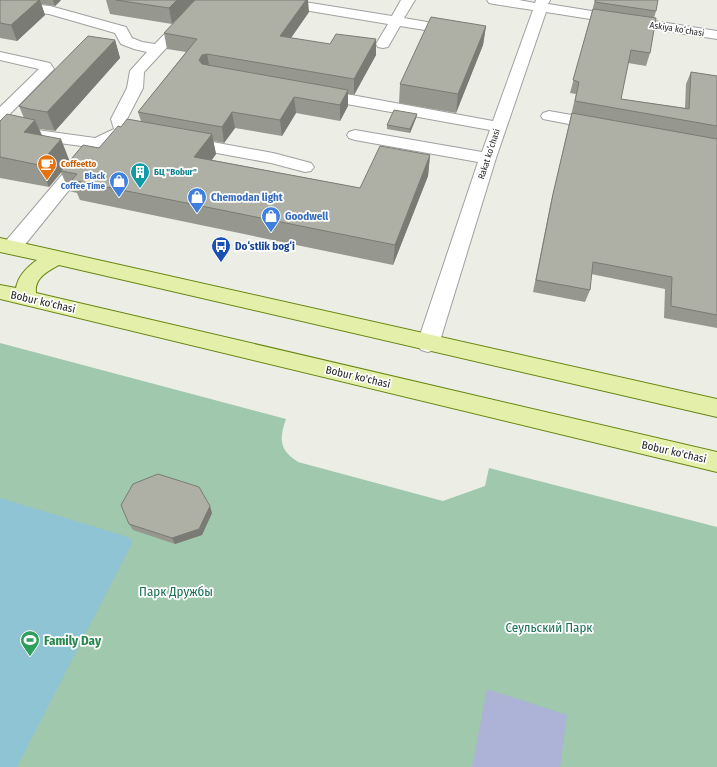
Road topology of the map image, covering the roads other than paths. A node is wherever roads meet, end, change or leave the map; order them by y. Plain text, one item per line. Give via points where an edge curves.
1 (204, 0) edge
2 (268, 0) edge
3 (408, 0) edge
4 (494, 0) edge
5 (541, 4) edge
6 (0, 5) edge
7 (396, 22) junction
8 (456, 31) edge
9 (717, 35) edge
10 (383, 44) dead end
11 (158, 48) junction
12 (0, 56) edge
13 (303, 91) edge
14 (549, 116) dead end
15 (0, 122) edge
16 (498, 127) junction
17 (618, 128) edge
18 (123, 130) junction
19 (355, 135) dead end
20 (152, 136) edge
21 (173, 140) edge
22 (97, 143) junction
23 (488, 158) junction
24 (305, 168) dead end
25 (6, 246) edge
26 (58, 258) junction
27 (0, 292) edge
28 (28, 299) junction
29 (428, 344) junction
30 (717, 408) edge
31 (717, 462) edge

1 - 11 street
2 - 7 street
3 - 7 street
4 - 5 street, Askiya koʻchasi
5 - 9 street, Askiya koʻchasi
5 - 16 street, Rakat koʻchasi
6 - 11 street via 50,10 121,30 126,41 139,46
7 - 8 street
7 - 10 street
11 - 18 street via 137,71 135,88 119,120
12 - 15 street via 45,66 47,69
13 - 16 street
14 - 17 street
15 - 22 street via 36,135
16 - 23 street, Rakat koʻchasi
18 - 20 street
18 - 22 street
19 - 23 street
21 - 24 street via 273,158
22 - 25 street
23 - 29 street, Rakat koʻchasi
25 - 26 main road
26 - 28 main road via 43,265 31,276 25,287
26 - 29 main road
27 - 28 main road, Bobur ko'chasi
28 - 31 main road, Bobur ko'chasi
29 - 30 main road

